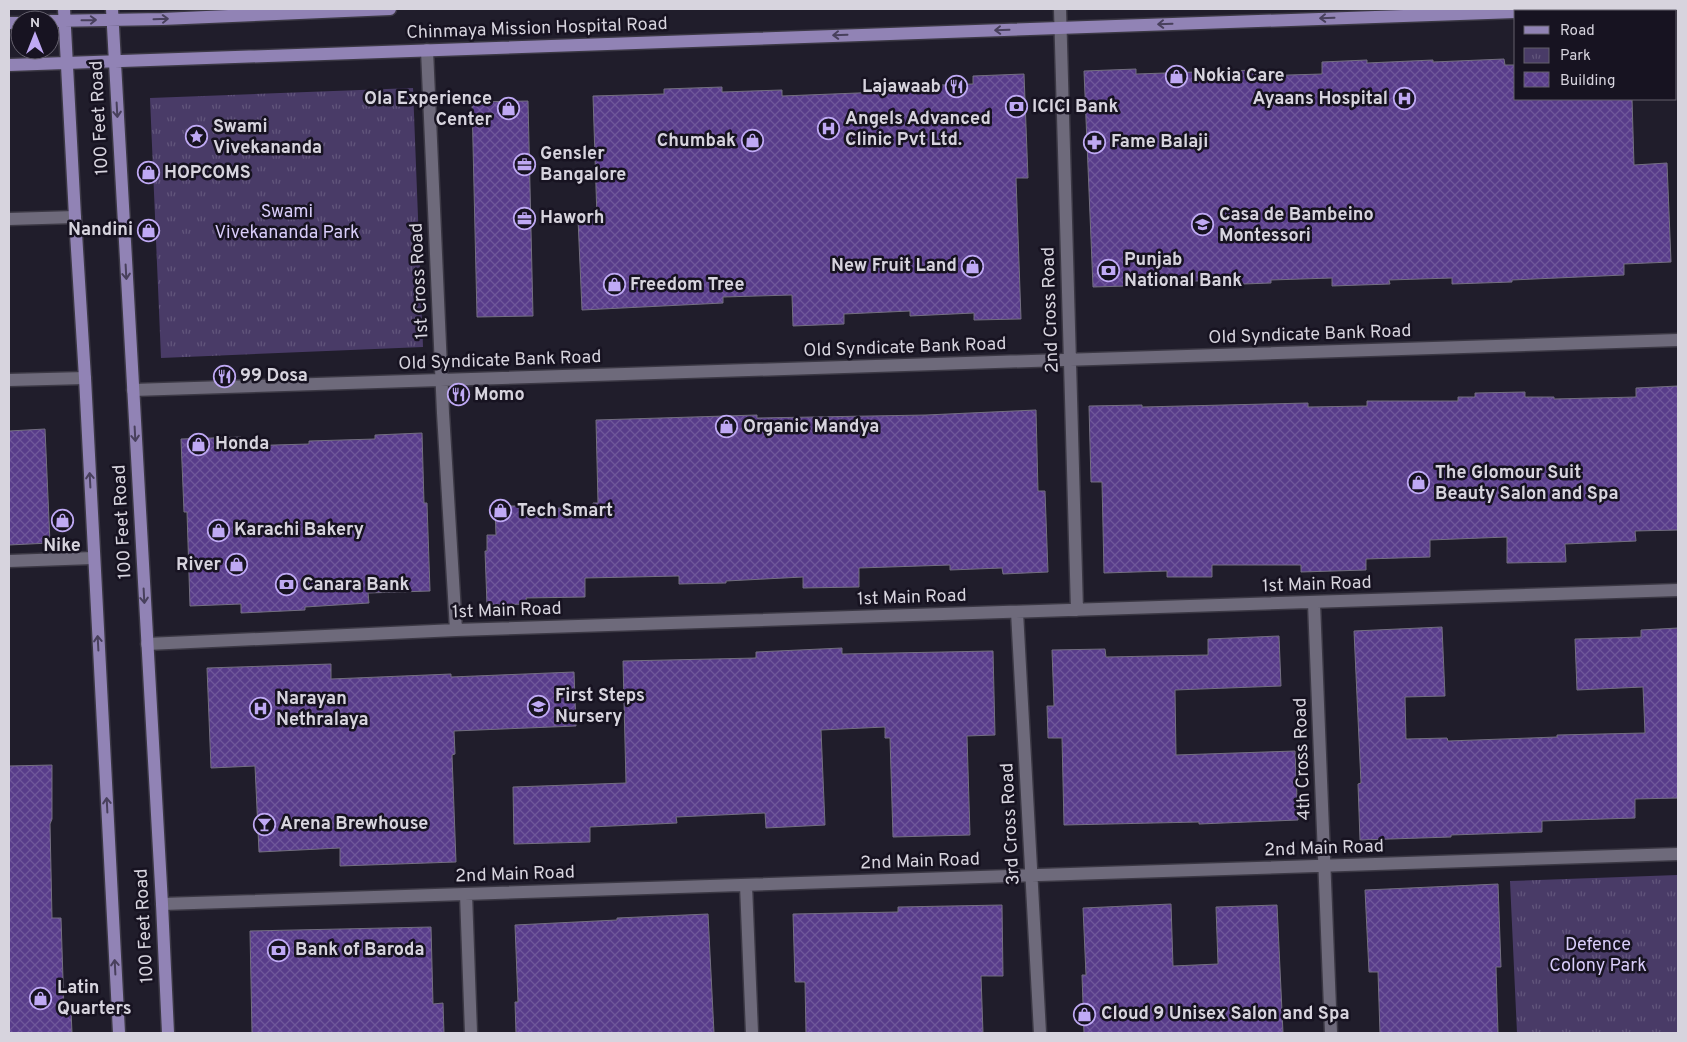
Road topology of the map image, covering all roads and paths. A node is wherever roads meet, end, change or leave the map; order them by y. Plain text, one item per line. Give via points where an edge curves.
1 (390, 9) edge
2 (1060, 9) edge
3 (1596, 9) edge
4 (1560, 10) edge
5 (1514, 12) edge
6 (113, 14) edge
7 (64, 15) edge
8 (1060, 28) junction
9 (427, 50) junction
10 (115, 61) junction
11 (66, 62) junction
12 (9, 65) edge
13 (75, 217) junction
14 (9, 219) edge
15 (1678, 340) edge
16 (1070, 360) junction
17 (85, 378) junction
18 (9, 380) edge
19 (442, 380) junction
20 (133, 390) junction
21 (93, 558) junction
22 (9, 561) edge
23 (1678, 590) edge
24 (1314, 602) junction
25 (1077, 610) junction
26 (1017, 612) junction
27 (456, 630) junction
28 (147, 644) junction
29 (1678, 854) edge
30 (1324, 866) junction
31 (1032, 876) junction
32 (746, 885) junction
33 (466, 894) junction
34 (162, 904) junction
35 (119, 1033) edge
36 (168, 1033) edge
37 (471, 1033) edge
38 (752, 1033) edge
39 (1040, 1033) edge
40 (1331, 1033) edge

6 -> 1 main road, Chinmaya Mission Hospital Road
2 - 8 street, 2nd Cross Road
3 - 4 main road
5 -> 8 main road, Chinmaya Mission Hospital Road
7 -> 6 main road, Chinmaya Mission Hospital Road
6 - 10 main road, 100 Feet Road
7 - 11 main road, 100 Feet Road
8 -> 9 main road, Chinmaya Mission Hospital Road
8 - 16 street, 2nd Cross Road
9 - 10 main road, Chinmaya Mission Hospital Road
9 - 19 street, 1st Cross Road
10 - 11 main road, Chinmaya Mission Hospital Road
10 -> 20 main road, 100 Feet Road
11 - 12 main road, Chinmaya Mission Hospital Road
11 - 13 main road, 100 Feet Road
13 - 14 street
13 - 17 main road, 100 Feet Road
15 - 16 street, Old Syndicate Bank Road
16 - 19 street, Old Syndicate Bank Road
16 - 25 street, 2nd Cross Road
17 - 18 street
21 -> 17 main road, 100 Feet Road
19 - 20 street, Old Syndicate Bank Road
19 - 27 street, 1st Cross Road
20 -> 28 main road, 100 Feet Road
21 - 22 street
35 -> 21 main road, 100 Feet Road
23 - 24 street, 1st Main Road
24 - 25 street, 1st Main Road
24 - 30 street, 4th Cross Road
25 - 26 street, 1st Main Road
26 - 27 street, 1st Main Road
26 - 31 street, 3rd Cross Road
27 - 28 street, 1st Main Road
28 - 34 main road, 100 Feet Road
29 - 30 street, 2nd Main Road
30 - 31 street, 2nd Main Road
30 - 40 street, 4th Cross Road
31 - 32 street, 2nd Main Road
31 - 39 street, 3rd Cross Road
32 - 33 street, 2nd Main Road
32 - 38 street
33 - 34 street, 2nd Main Road
33 - 37 street
34 - 36 main road, 100 Feet Road

